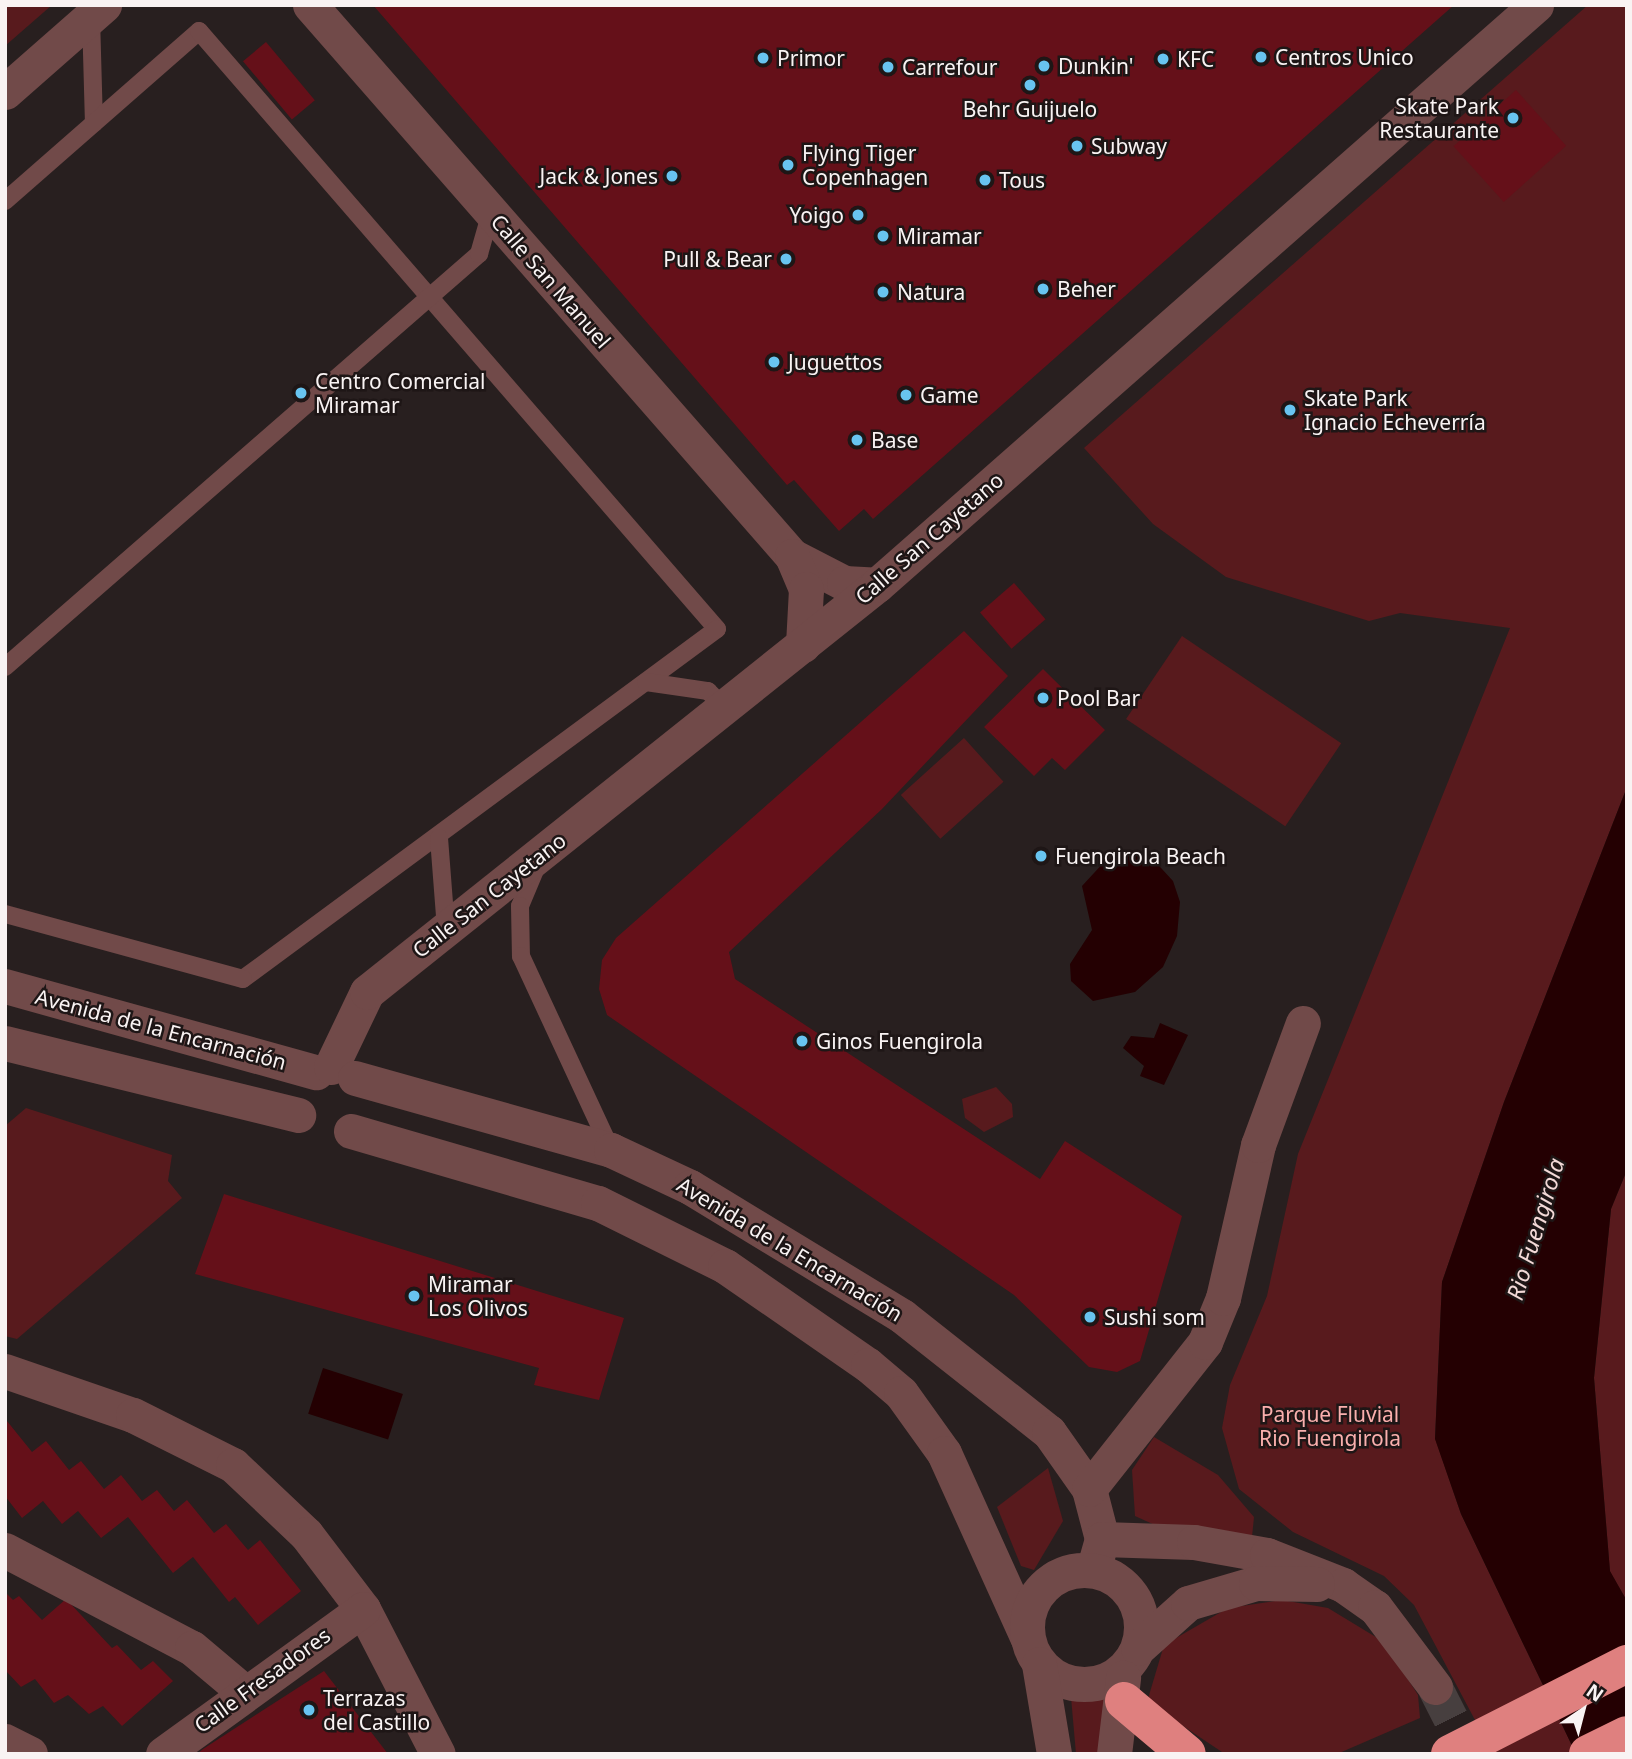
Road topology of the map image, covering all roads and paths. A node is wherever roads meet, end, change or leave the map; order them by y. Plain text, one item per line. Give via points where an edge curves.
1 (310, 5) edge
2 (1536, 5) edge
3 (98, 11) edge
4 (5, 92) edge
5 (94, 123) junction
6 (5, 201) edge
7 (491, 212) junction
8 (429, 301) junction
9 (792, 556) junction
10 (877, 585) junction
11 (803, 645) junction
12 (5, 667) edge
13 (646, 682) junction
14 (726, 709) junction
15 (439, 838) junction
16 (542, 855) junction
17 (5, 914) edge
18 (446, 928) junction
19 (5, 986) edge
20 (1303, 1023) dead end
21 (5, 1043) edge
22 (334, 1072) junction
23 (298, 1115) junction
24 (351, 1131) junction
25 (611, 1150) junction
26 (5, 1371) edge
27 (1089, 1489) junction
28 (5, 1550) edge
29 (1097, 1554) junction
30 (1343, 1585) junction
31 (363, 1609) junction
32 (1033, 1651) junction
33 (1627, 1664) edge
34 (1128, 1673) junction
35 (1435, 1686) tunnel mouth
36 (243, 1691) junction
37 (1627, 1735) edge
38 (5, 1741) edge
39 (30, 1754) edge
40 (163, 1754) edge
41 (438, 1754) edge
42 (1054, 1754) edge
43 (1114, 1754) edge
44 (1187, 1754) edge
45 (1450, 1754) edge
46 (1588, 1754) edge

1 - 7 street, Calle San Manuel
2 - 10 street, Calle San Cayetano
3 - 4 street
3 - 5 lane
5 - 6 lane
5 - 8 lane via 199,31
7 - 8 lane via 479,254
7 - 9 street, Calle San Manuel
8 - 12 lane
8 - 13 lane via 717,629
9 - 10 street, Calle San Manuel via 844,583
9 - 11 street, Calle San Manuel via 806,589
10 - 11 street, Calle San Cayetano
11 - 14 street, Calle San Cayetano
13 - 14 lane via 708,691
13 - 15 lane
14 - 16 street, Calle San Cayetano
15 - 17 lane via 243,979
15 - 18 lane
16 - 18 street, Calle San Cayetano
16 - 25 lane via 520,906 521,956
18 - 22 street, Calle San Cayetano via 367,992
19 - 22 street, Avenida de la Encarnación
20 - 27 street via 1258,1145 1223,1298 1205,1342
21 - 23 street
22 - 23 street, Avenida de la Encarnación via 297,1095
22 - 24 street via 364,1104
22 - 25 street, Avenida de la Encarnación
23 - 24 street via 321,1136
24 - 32 street via 598,1203 725,1266 868,1365 901,1393 944,1453
25 - 27 street, Avenida de la Encarnación via 701,1193 902,1316 1049,1432
26 - 31 street via 133,1415 233,1465 306,1534
27 - 29 street, Avenida de la Encarnación
28 - 36 street via 124,1608 192,1648
29 - 30 street via 1194,1542 1267,1555
29 - 32 street via 1042,1587 1031,1602
29 - 34 street via 1134,1600
30 - 34 street via 1256,1583 1188,1603
30 - 35 street via 1375,1607
31 - 36 street, Calle Fresadores
31 - 41 street
32 - 34 street via 1071,1683 1089,1684
32 - 42 street
33 - 45 highway, bridge
34 - 43 street
34 - 44 highway
36 - 40 street, Calle Fresadores
37 - 46 highway
38 - 39 street

